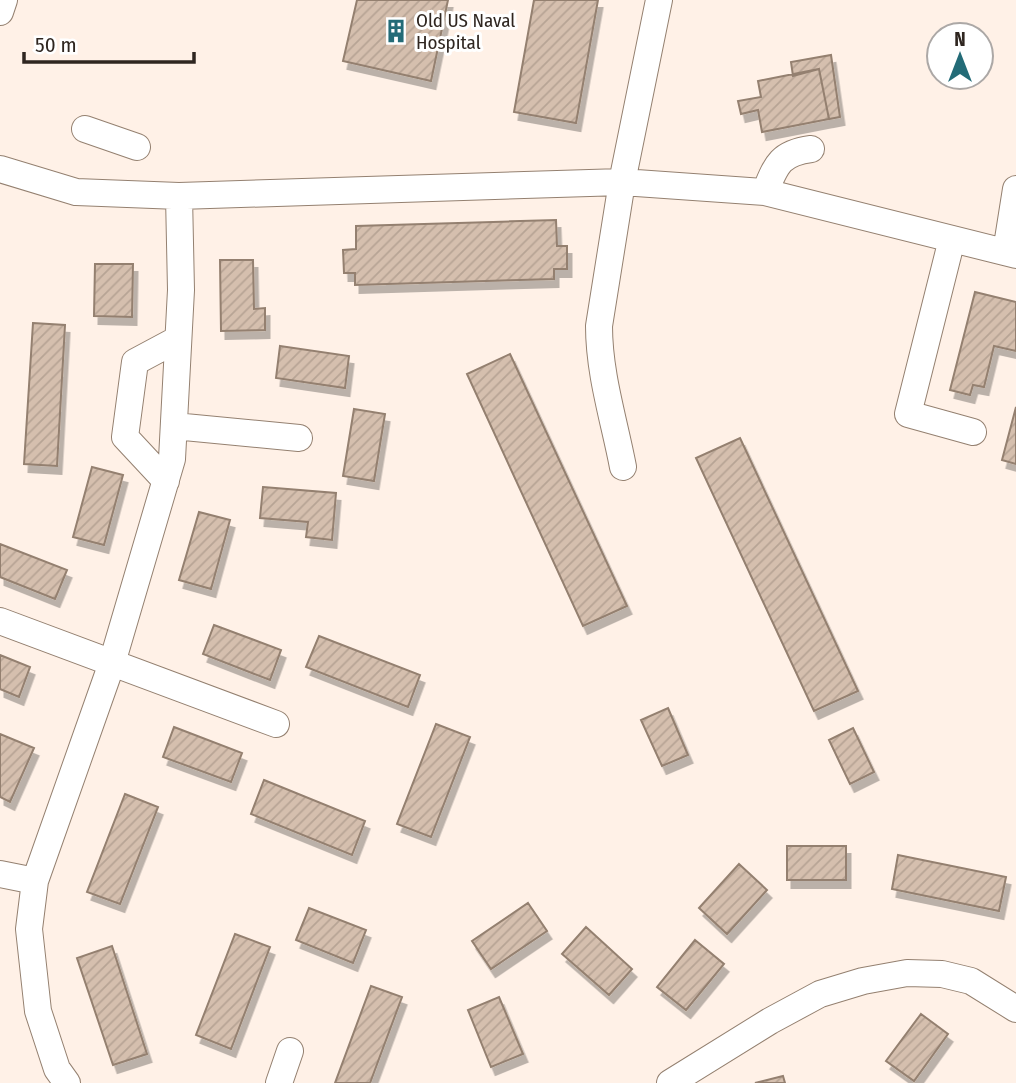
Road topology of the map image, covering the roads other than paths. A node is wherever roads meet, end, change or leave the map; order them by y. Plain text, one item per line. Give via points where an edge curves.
1 (4, 0) edge
2 (660, 0) edge
3 (0, 12) edge
4 (85, 129) dead end
5 (136, 147) dead end
6 (811, 149) dead end
7 (0, 169) edge
8 (622, 182) junction
9 (1016, 189) edge
10 (765, 192) junction
11 (179, 197) junction
12 (952, 239) junction
13 (1011, 254) edge
14 (178, 340) junction
15 (174, 426) junction
16 (973, 432) dead end
17 (299, 438) dead end
18 (623, 467) dead end
19 (166, 481) junction
20 (0, 621) edge
21 (112, 663) junction
22 (276, 724) dead end
23 (0, 874) edge
24 (35, 881) junction
25 (1016, 1009) edge
26 (290, 1051) dead end
27 (67, 1083) edge
28 (278, 1083) edge
29 (670, 1083) edge

1 - 3 lane
2 - 8 lane
4 - 5 lane
6 - 10 lane via 784,158
7 - 11 lane via 76,192
8 - 10 lane
8 - 11 lane
8 - 18 lane via 600,348
9 - 13 lane
10 - 12 lane
11 - 14 lane
12 - 13 lane
12 - 16 lane via 908,414
14 - 15 lane
14 - 19 lane via 135,362 125,437
15 - 17 lane
15 - 19 lane
19 - 21 lane
20 - 21 lane
21 - 22 lane
21 - 24 lane
23 - 24 lane
24 - 27 lane via 29,929 38,1011 57,1069
25 - 29 lane via 971,981 942,974 907,973 863,981 820,993
26 - 28 lane

